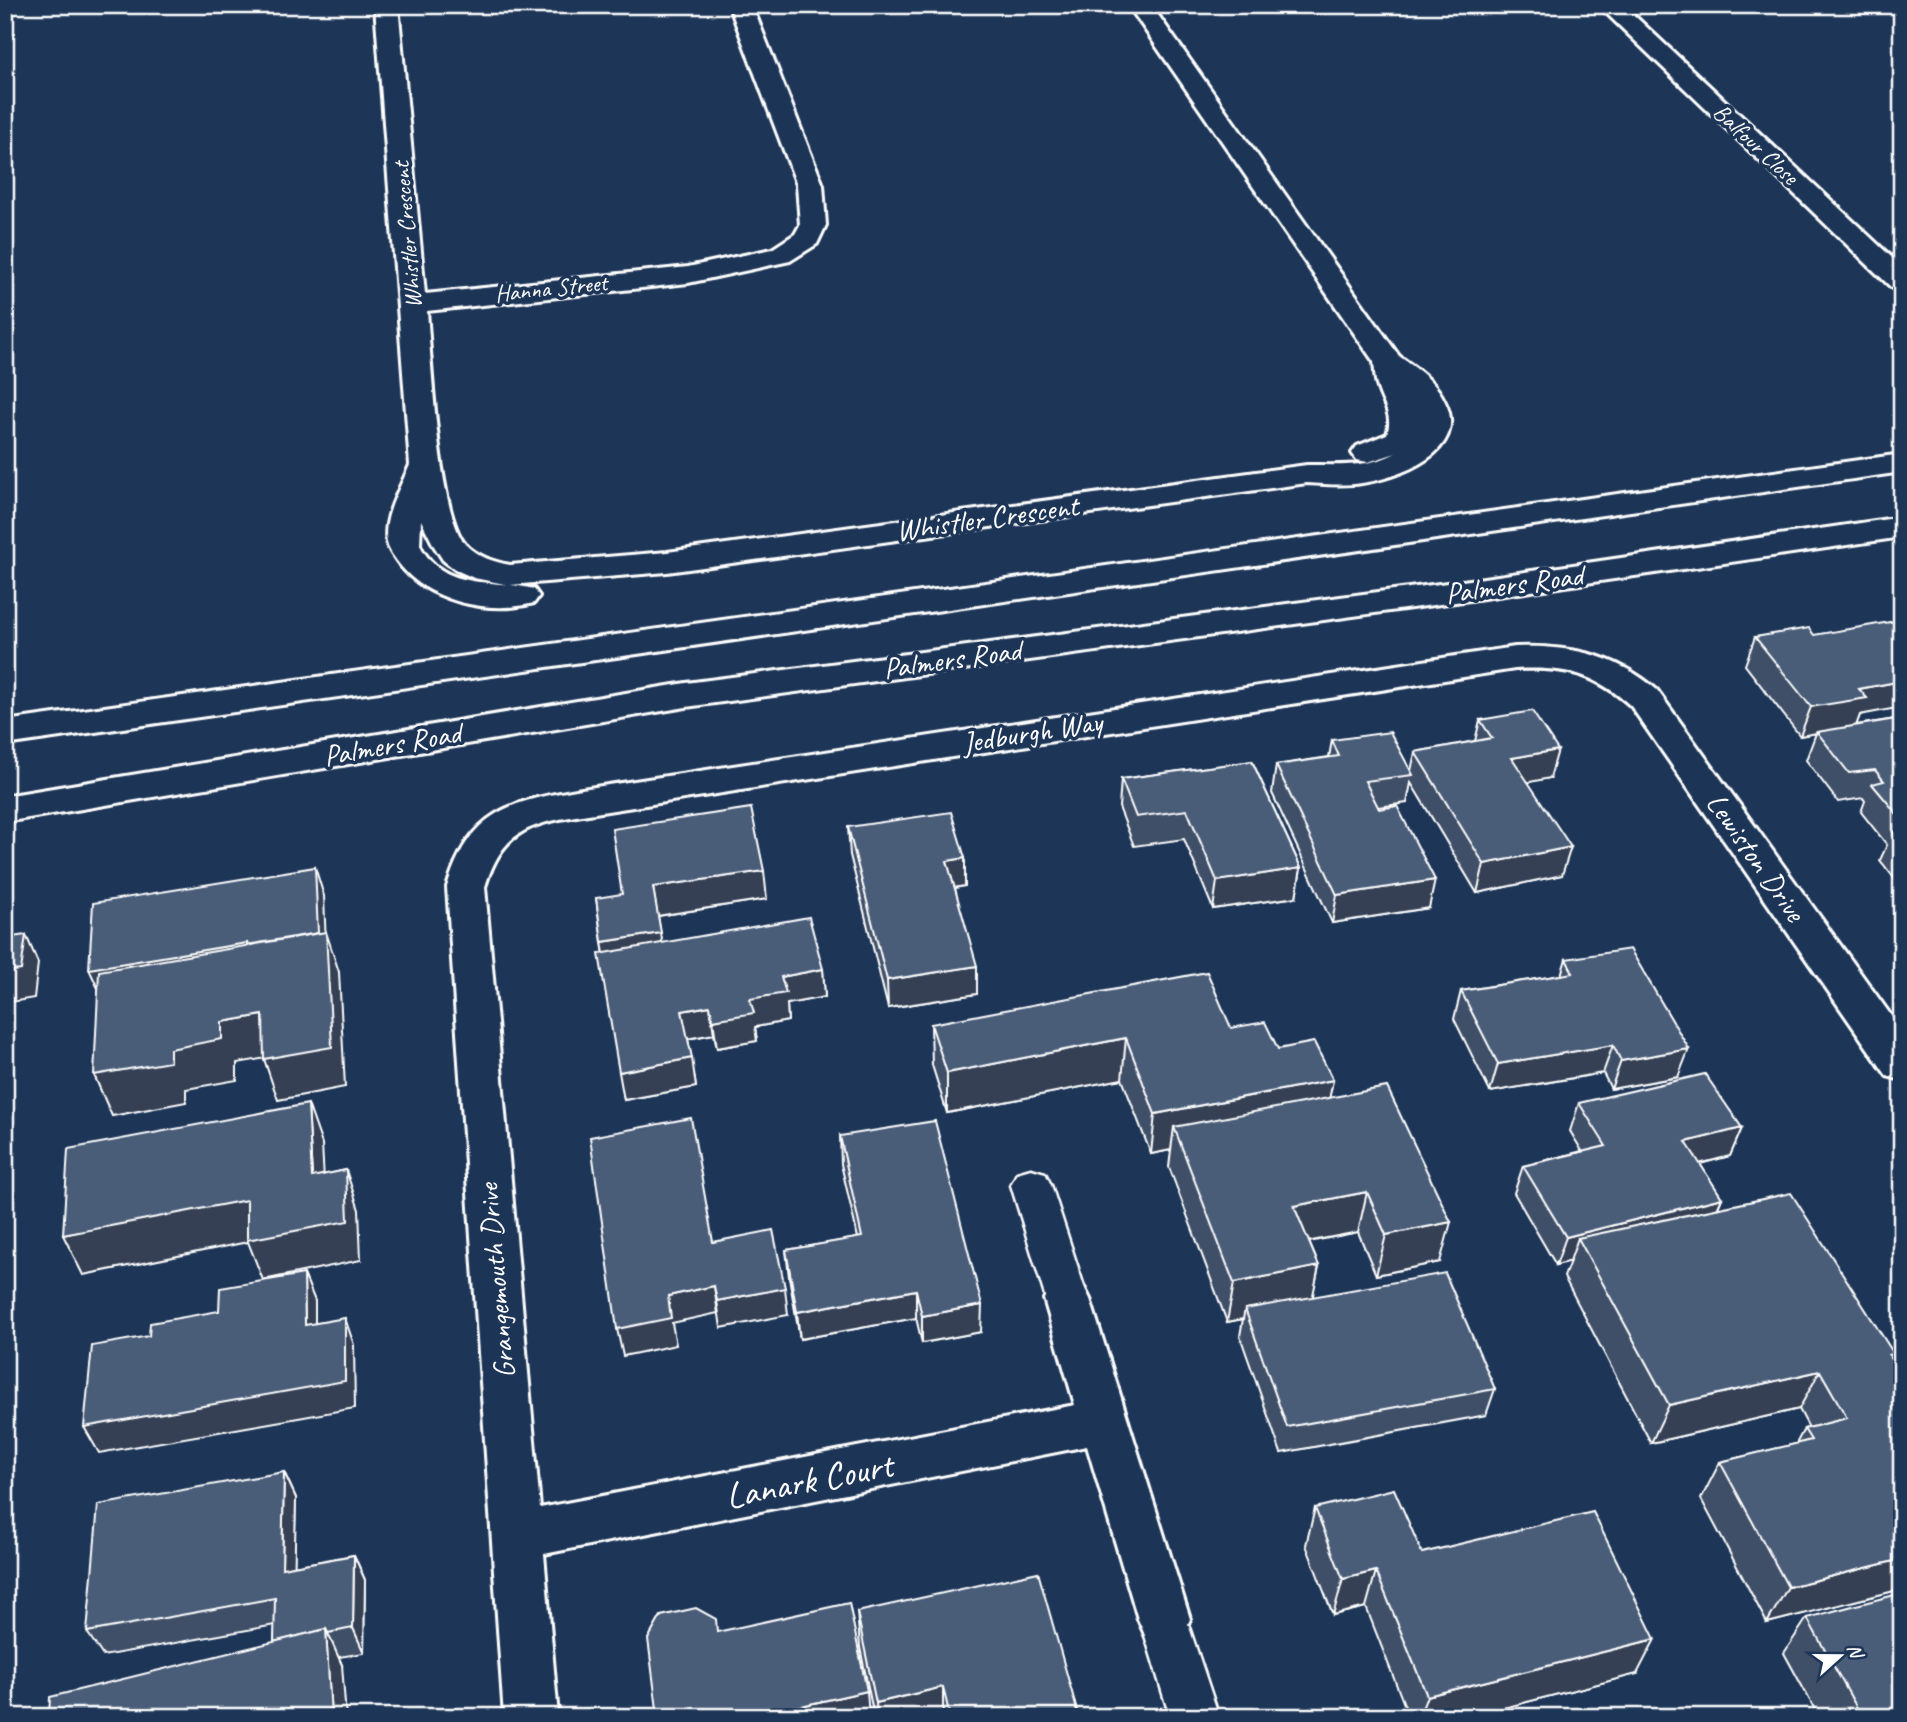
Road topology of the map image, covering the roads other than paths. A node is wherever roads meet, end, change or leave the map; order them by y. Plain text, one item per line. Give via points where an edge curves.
1 (386, 5) edge
2 (740, 5) edge
3 (1139, 5) edge
4 (1609, 5) edge
5 (1902, 282) edge
6 (414, 304) junction
7 (1902, 463) edge
8 (1902, 527) edge
9 (1595, 666) joint
10 (5, 733) edge
11 (5, 809) edge
12 (479, 847) joint
13 (1902, 1064) edge
14 (1031, 1185) dead end
15 (1067, 1300) joint
16 (1102, 1421) junction
17 (516, 1535) junction
18 (1164, 1619) joint
19 (531, 1717) edge
20 (1195, 1717) edge

1 - 6 street, Whistler Crescent
2 - 6 street, Hanna Street via 810,184 838,219 830,246 814,259 762,275 688,275
3 - 6 street, Whistler Crescent via 1389,362 1415,382 1434,409 1432,432 1408,460 1361,474 1307,474 667,562 532,596 465,593 442,586 425,573 403,542 405,523 426,465
4 - 5 street, Balfour Close
7 - 10 street, Palmers Road
8 - 11 street, Palmers Road via 687,695
9 - 12 street, Jedburgh Way via 1558,656 1515,658 582,802 525,814 500,827
9 - 13 street, Lewiston Drive via 1644,698
12 - 17 street, Grangemouth Drive via 466,887 467,917
14 - 15 lane
15 - 16 street
16 - 17 street, Lanark Court
16 - 18 street
17 - 19 street, Grangemouth Drive
18 - 20 lane

